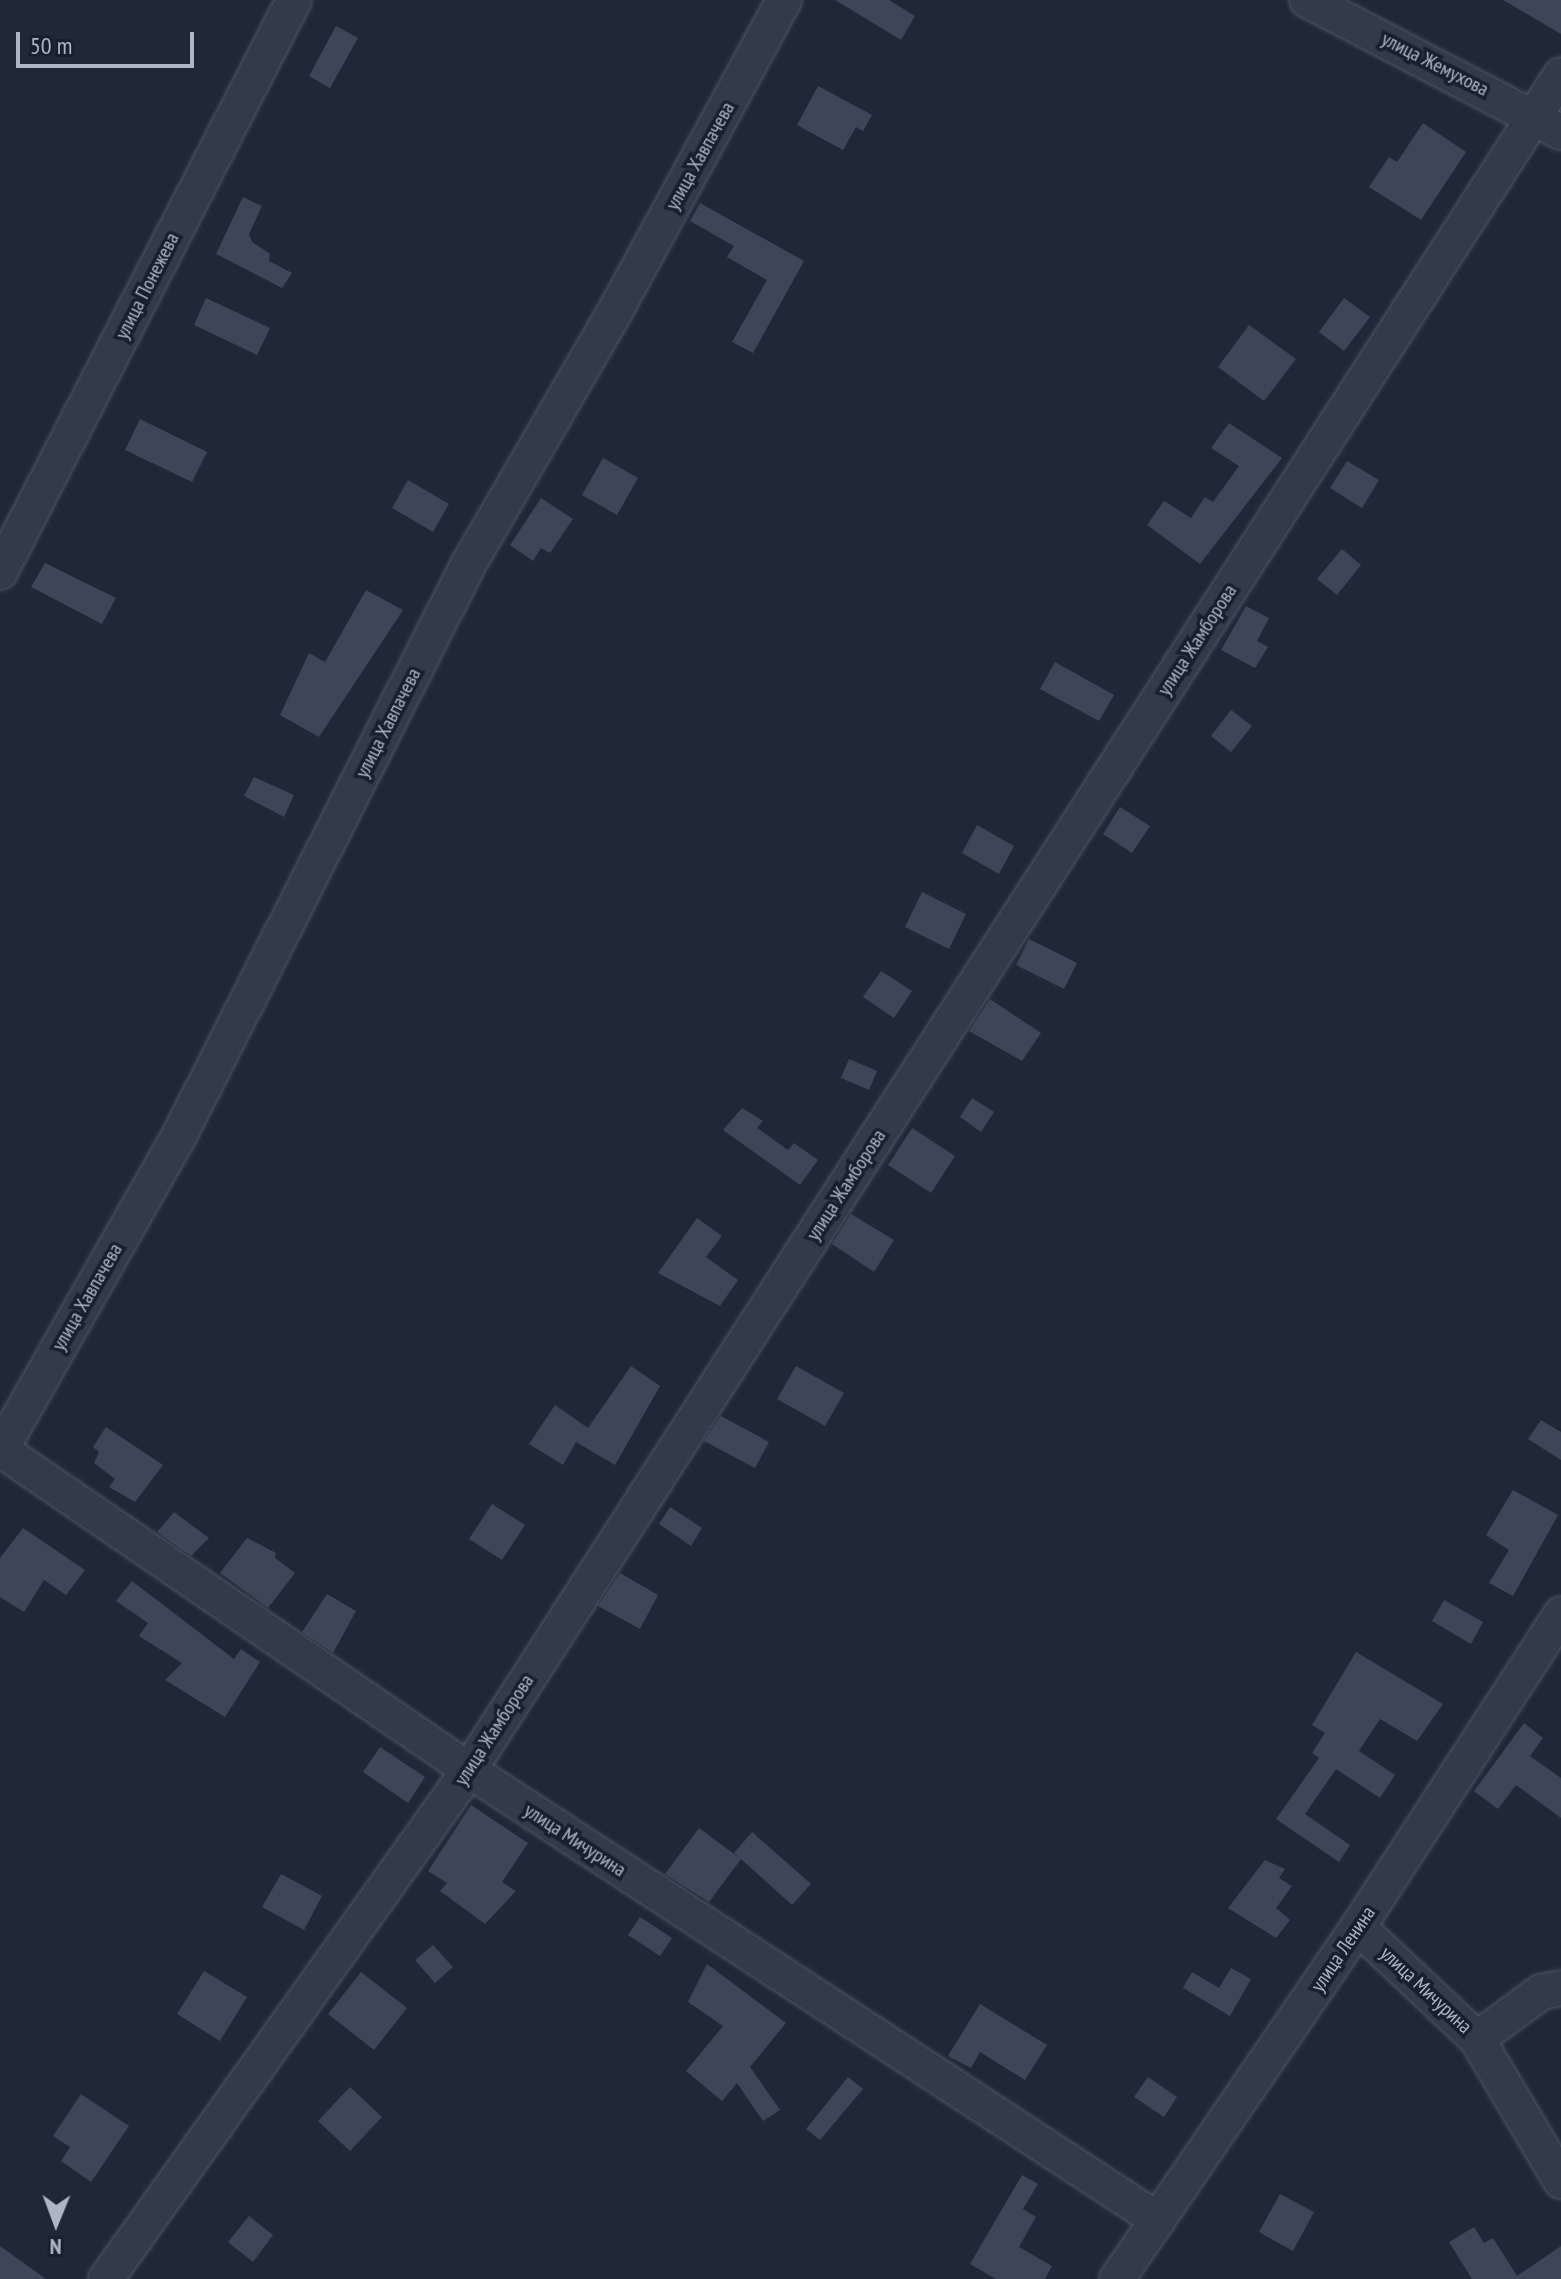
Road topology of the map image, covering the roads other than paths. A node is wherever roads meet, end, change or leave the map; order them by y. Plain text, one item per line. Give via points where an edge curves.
1 (294, 0) edge
2 (784, 0) edge
3 (1307, 0) edge
4 (1561, 75) edge
5 (1548, 123) edge
6 (0, 572) edge
7 (0, 1450) edge
8 (1561, 1614) edge
9 (469, 1770) junction
10 (1358, 1927) junction
11 (1561, 1988) edge
12 (1477, 2039) junction
13 (1561, 2181) edge
14 (1158, 2220) junction
15 (106, 2279) edge
16 (1117, 2279) edge

1 - 6 street, улица Понежева
2 - 7 street, улица Хавпачева via 618,306 468,565 181,1132
3 - 5 street, улица Жемухова
4 - 5 street, улица Жамборова
5 - 9 street, улица Жамборова
7 - 9 street, улица Мичурина
8 - 10 street, улица Ленина
9 - 14 street, улица Мичурина
9 - 15 street, улица Жамборова
10 - 12 street, улица Мичурина
10 - 14 street, улица Ленина
11 - 12 street via 1541,1992
12 - 13 street, улица Мичурина
14 - 16 street, улица Ленина

